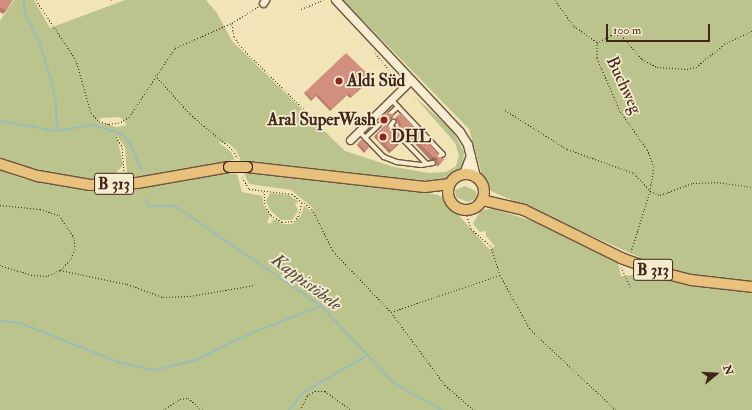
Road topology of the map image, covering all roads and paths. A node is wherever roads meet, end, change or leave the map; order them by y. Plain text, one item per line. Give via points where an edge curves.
1 (36, 0) edge
2 (111, 0) edge
3 (323, 0) edge
4 (336, 0) edge
5 (555, 0) edge
6 (112, 2) dead end
7 (264, 2) edge
8 (301, 9) dead end
9 (232, 23) junction
10 (752, 31) edge
11 (597, 43) junction
12 (372, 50) dead end
13 (155, 75) junction
14 (411, 80) junction
15 (397, 86) dead end
16 (391, 99) junction
17 (398, 107) junction
18 (505, 110) dead end
19 (404, 113) junction
20 (389, 115) edge
21 (400, 117) edge
22 (410, 119) junction
23 (394, 122) dead end
24 (405, 123) edge
25 (379, 125) dead end
26 (321, 126) dead end
27 (417, 126) junction
28 (395, 130) edge
29 (359, 131) junction
30 (413, 131) edge
31 (424, 134) junction
32 (407, 136) dead end
33 (116, 137) dead end
34 (365, 138) junction
35 (420, 138) edge
36 (350, 140) dead end
37 (431, 141) junction
38 (414, 143) edge
39 (427, 146) edge
40 (411, 147) junction
41 (437, 148) junction
42 (422, 151) edge
43 (432, 152) edge
44 (418, 154) junction
45 (471, 156) junction
46 (427, 157) dead end
47 (438, 158) edge
48 (423, 160) junction
49 (433, 163) dead end
50 (0, 164) edge
51 (427, 164) junction
52 (239, 168) junction
53 (464, 174) junction
54 (476, 177) junction
55 (123, 184) junction
56 (450, 184) junction
57 (425, 187) junction
58 (752, 188) edge
59 (264, 190) junction
60 (650, 191) junction
61 (483, 196) junction
62 (449, 198) junction
63 (302, 201) junction
64 (0, 206) edge
65 (465, 210) junction
66 (625, 259) junction
67 (0, 265) edge
68 (60, 270) junction
69 (500, 276) junction
70 (255, 285) dead end
71 (752, 287) edge
72 (631, 288) dead end
73 (391, 312) junction
74 (163, 410) edge
75 (203, 410) edge
76 (300, 410) edge
77 (351, 410) edge
78 (474, 410) edge
79 (616, 410) edge

1 - 13 path via 76,60 91,113 99,121 109,124 121,122 129,117
2 - 6 path
3 - 8 path
4 - 14 street
5 - 11 path via 574,26
7 - 9 path
9 - 13 path via 175,48
9 - 26 path via 234,37 243,49
10 - 11 path, Buchweg via 724,44 696,67 687,70 657,67 642,59 621,35 611,35
11 - 60 path, Buchweg via 598,58 620,111 651,157 654,175
12 - 15 path via 394,76
13 - 52 path via 190,114 233,150
14 - 16 street
14 - 45 street via 460,132
16 - 17 lane
16 - 29 street
17 - 19 lane
17 - 20 lane
18 - 60 path via 567,148 634,173
19 - 21 lane
19 - 22 lane
22 - 24 lane
22 - 27 lane
23 - 28 lane via 391,126
25 - 34 lane
27 - 30 lane
27 - 31 lane
29 - 34 lane
29 - 36 street
31 - 35 lane
31 - 37 lane
32 - 40 lane via 402,138
33 - 55 path via 122,146 125,164
34 - 51 lane via 384,157 397,162
37 - 39 lane
37 - 41 lane
38 - 40 lane
40 - 44 lane
41 - 43 lane
41 - 47 lane via 443,154
42 - 44 lane
44 - 48 lane
45 - 53 street
45 - 54 street
46 - 48 lane
48 - 51 lane
49 - 51 lane
50 - 55 main road, B 313 via 64,182
52 - 55 main road, B 313
52 - 57 main road, B 313
52 - 59 path via 249,189
53 - 54 main road
53 - 56 main road
54 - 61 main road
56 - 57 main road, B 313
56 - 62 main road
57 - 62 main road, B 313
58 - 60 path via 711,182 693,183 660,195
59 - 63 path via 292,194
59 - 63 path via 265,206 271,215 282,222 294,221 299,215
60 - 66 path, Buchweg
61 - 65 main road via 473,209
61 - 66 main road, B 313 via 563,227
62 - 65 main road via 456,208
63 - 73 path via 318,218 333,251
64 - 68 path via 50,211 66,223 74,237 75,249 70,260
65 - 69 path via 471,229 491,246
66 - 71 main road, B 313 via 692,280
66 - 72 path via 621,270
67 - 68 path via 32,275 47,276
68 - 70 path via 128,284 163,297 190,296
69 - 73 path
69 - 79 path via 530,329
73 - 78 path via 445,384
74 - 75 path via 180,399 188,398
76 - 77 path via 307,396 315,391 324,391

